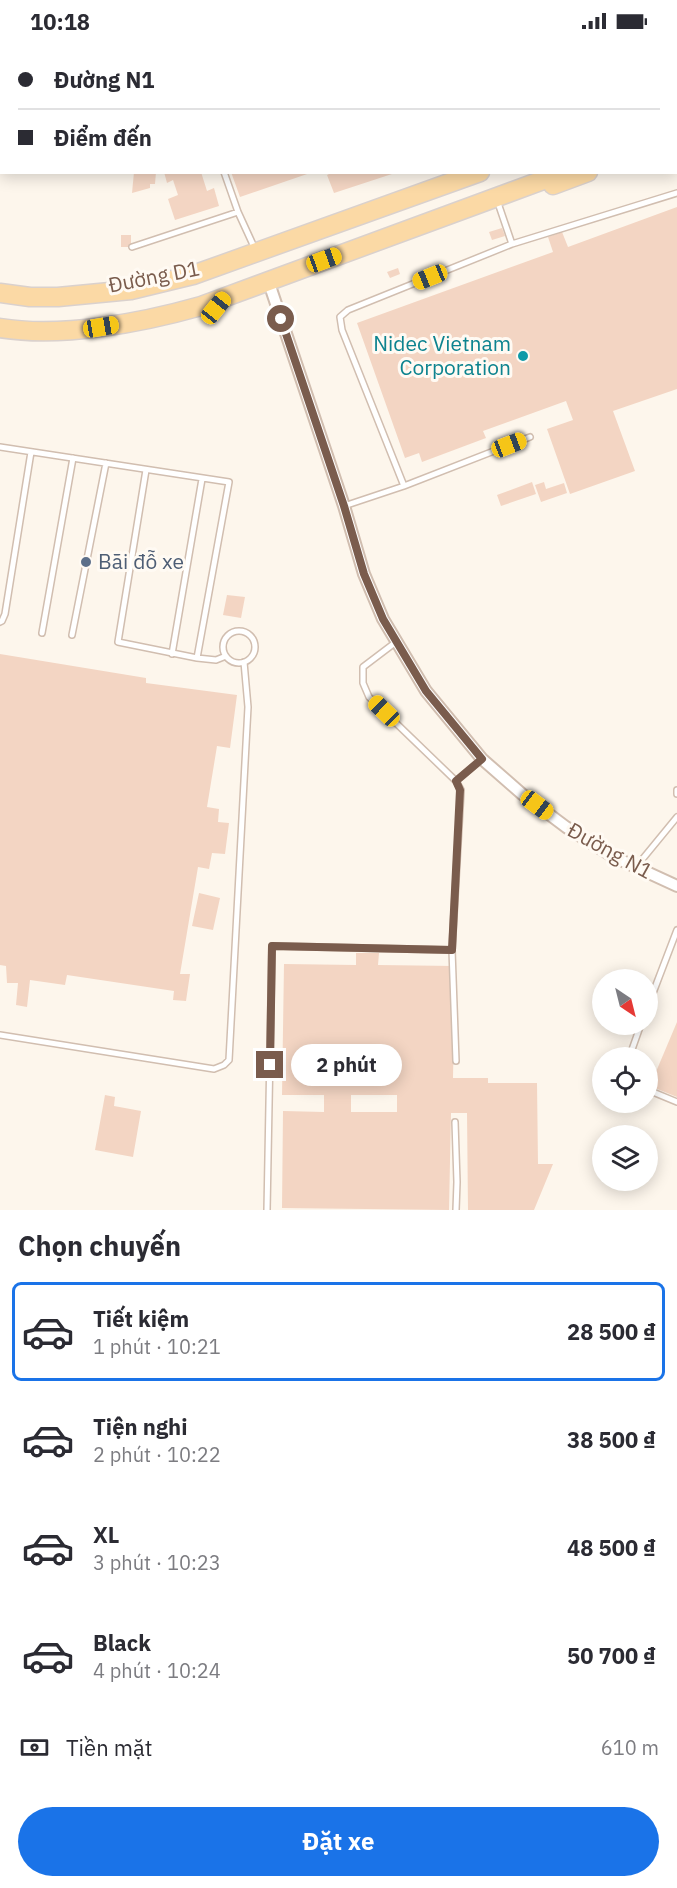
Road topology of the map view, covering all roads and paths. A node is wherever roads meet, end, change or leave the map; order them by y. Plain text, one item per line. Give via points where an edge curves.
1 (225, 174) edge
2 (474, 174) edge
3 (487, 174) edge
4 (560, 174) edge
5 (583, 174) edge
6 (531, 185) junction
7 (677, 193) edge
8 (496, 197) junction
9 (238, 212) junction
10 (512, 244) junction
11 (132, 247) dead end
12 (256, 253) junction
13 (268, 280) junction
14 (0, 286) edge
15 (0, 294) edge
16 (58, 297) junction
17 (7, 329) edge
18 (530, 436) dead end
19 (0, 447) edge
20 (31, 452) junction
21 (72, 458) junction
22 (106, 464) junction
23 (146, 470) junction
24 (202, 479) junction
25 (404, 486) junction
26 (344, 506) junction
27 (0, 622) edge
28 (42, 633) dead end
29 (72, 635) dead end
30 (396, 642) junction
31 (172, 654) junction
32 (226, 656) junction
33 (196, 658) junction
34 (243, 662) junction
35 (482, 759) junction
36 (456, 781) junction
37 (677, 818) edge
38 (636, 868) junction
39 (677, 886) edge
40 (677, 930) edge
41 (676, 937) edge
42 (452, 950) junction
43 (658, 981) edge
44 (0, 1035) edge
45 (456, 1061) dead end
46 (658, 1094) edge
47 (677, 1102) edge
48 (455, 1122) dead end
49 (267, 1210) edge
50 (456, 1210) edge

1 - 9 lane
2 - 12 main road, Đường D1
3 - 8 main road
4 - 6 main road, Đường D1
5 - 6 main road, Đường D1 via 549,187
6 - 8 main road, Đường D1
7 - 10 lane
8 - 10 lane
8 - 13 main road, Đường D1
9 - 11 lane
9 - 12 lane
10 - 25 lane via 348,310 340,317
12 - 13 main road
12 - 16 main road, Đường D1 via 193,275 131,290
13 - 17 main road, Đường D1 via 163,317 101,327
13 - 26 street, Đường N1
14 - 16 main road, Đường D1 via 47,289
15 - 16 main road, Đường D1
18 - 25 lane
19 - 20 lane
20 - 21 lane
20 - 27 lane via 5,614
21 - 22 lane
21 - 28 lane
22 - 23 lane
22 - 29 lane
23 - 24 lane
23 - 31 lane via 118,642
24 - 31 lane
24 - 33 lane via 229,482
25 - 26 lane
26 - 30 street, Đường N1 via 364,574
30 - 35 street, Đường N1 via 426,691
30 - 36 lane via 363,667 363,683 369,697
31 - 33 lane
32 - 33 lane via 216,660
32 - 34 lane
32 - 34 lane via 226,638 234,632 244,632 255,647
34 - 44 lane via 248,707 229,1060 214,1069
35 - 36 lane
35 - 38 street, Đường N1 via 566,827
36 - 42 lane via 460,790
37 - 38 lane
38 - 39 street, Đường N1
40 - 41 lane
41 - 43 lane
42 - 45 lane
42 - 49 lane via 272,946
46 - 47 lane
48 - 50 lane

